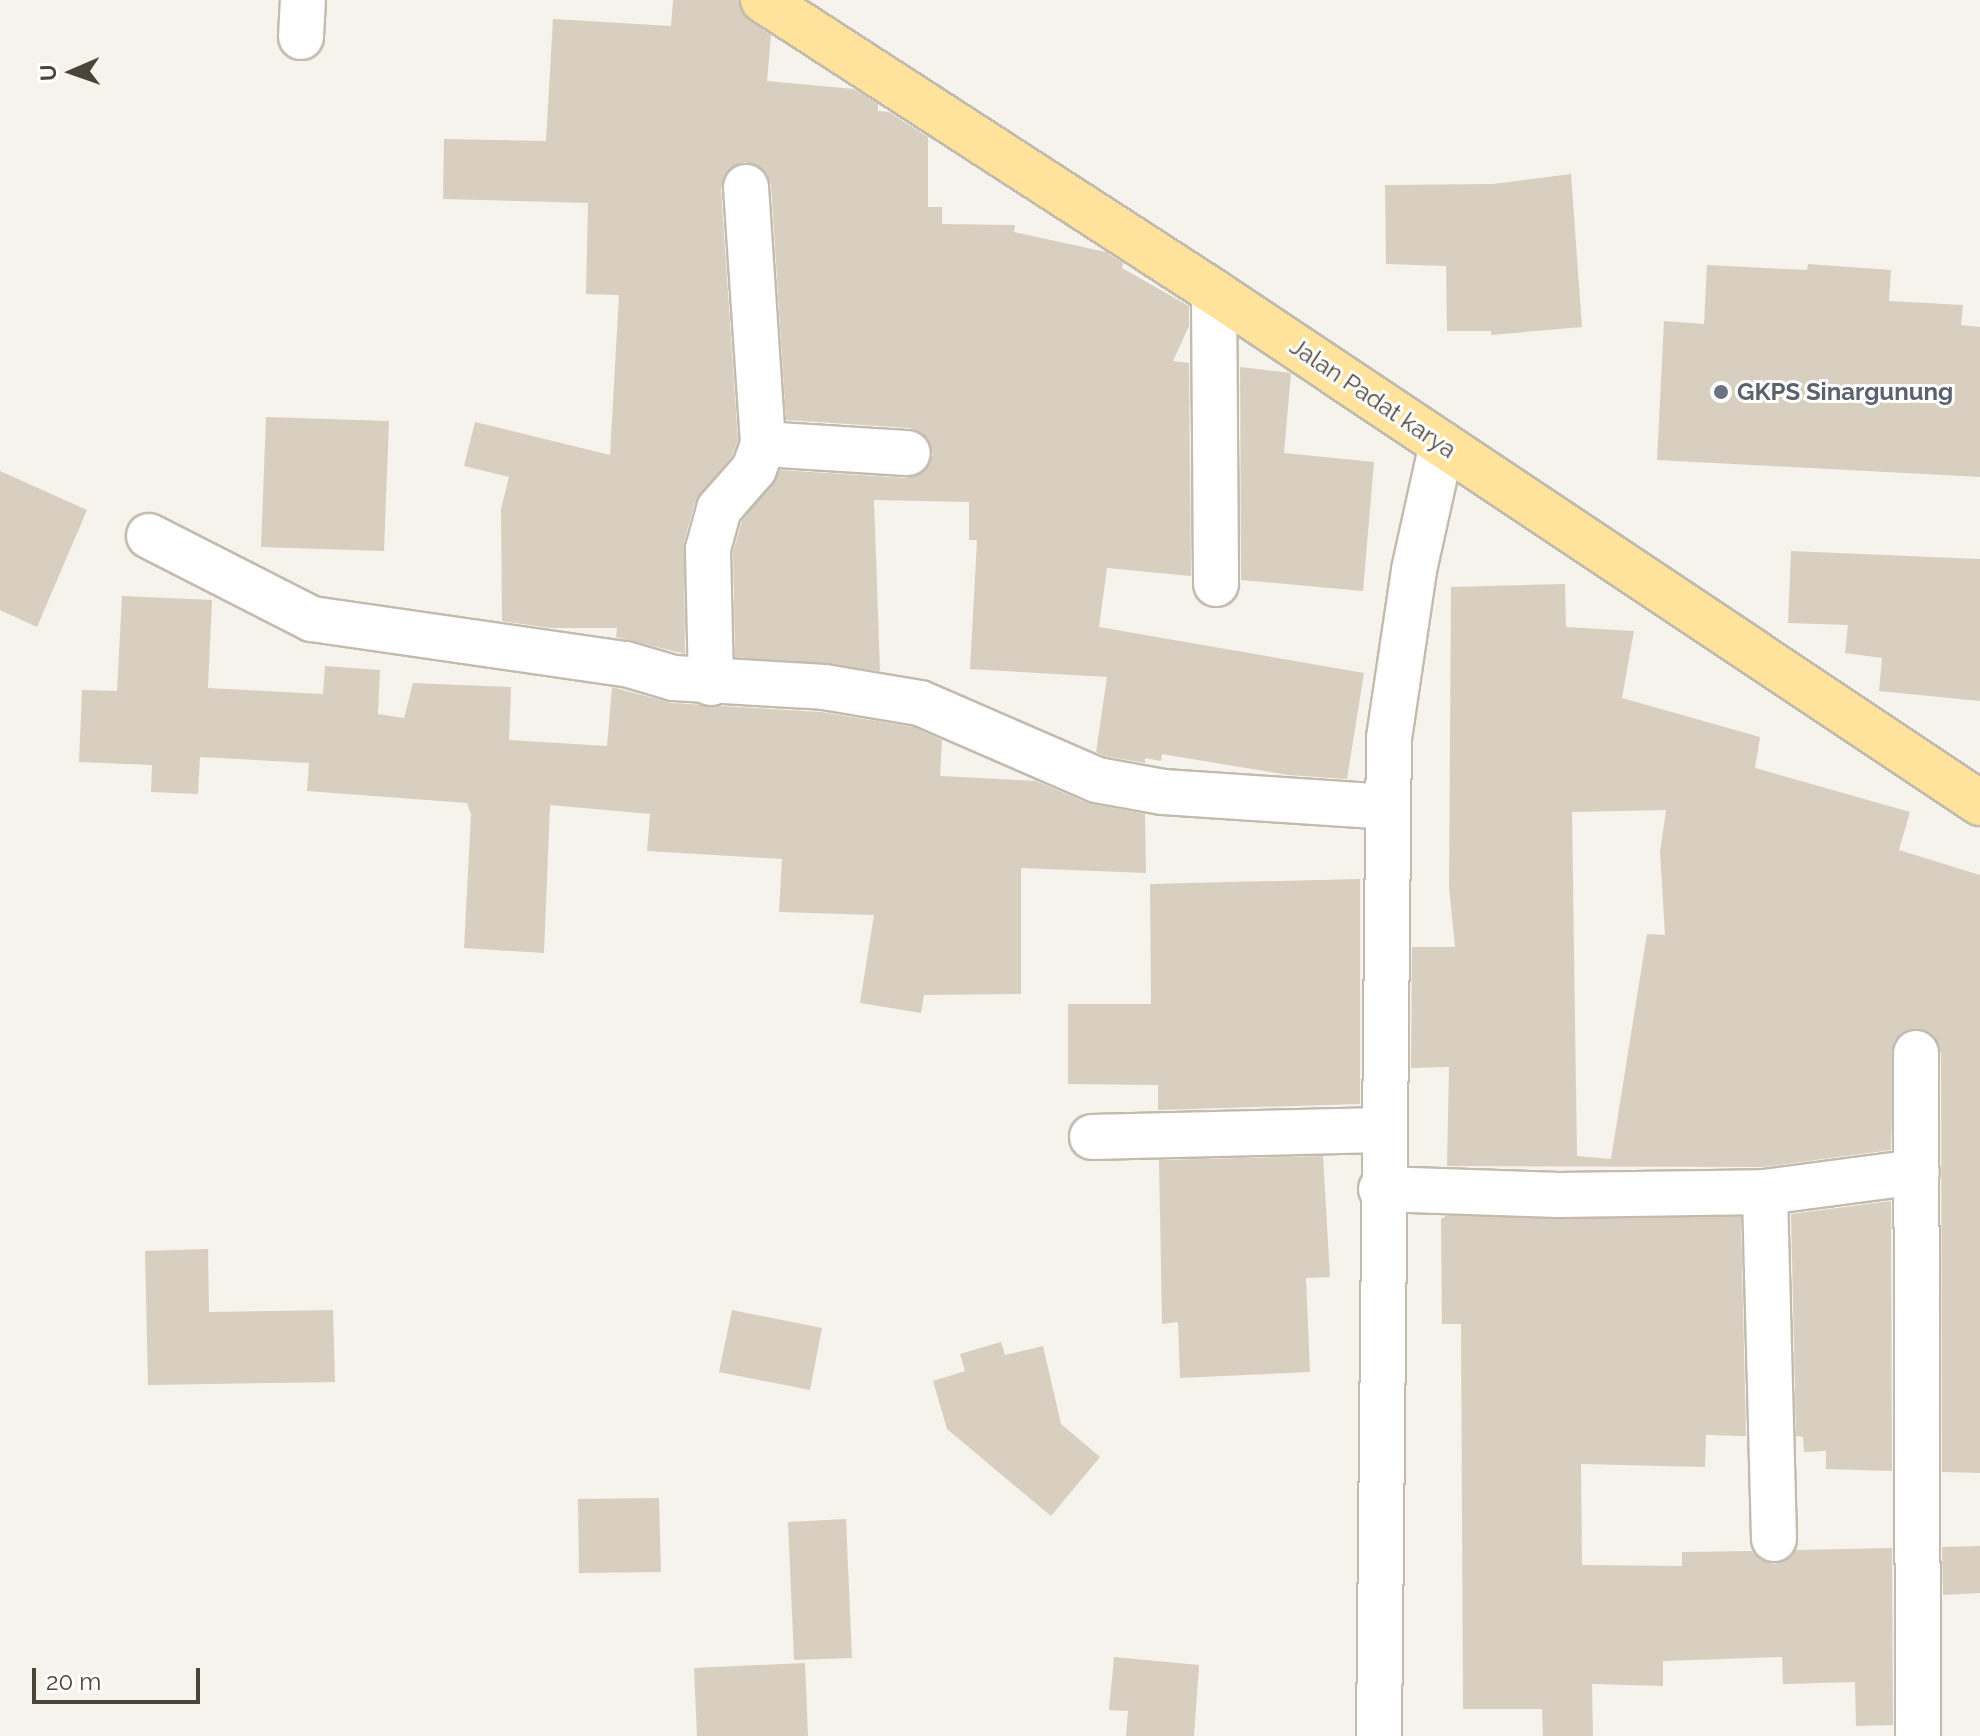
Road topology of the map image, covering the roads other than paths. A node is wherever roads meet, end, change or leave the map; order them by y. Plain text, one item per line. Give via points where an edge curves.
1 (763, 0) edge
2 (746, 187) dead end
3 (1214, 292) junction
4 (763, 444) junction
5 (1442, 444) junction
6 (908, 453) dead end
7 (149, 536) dead end
8 (1216, 584) dead end
9 (711, 683) junction
10 (1980, 803) edge
11 (1387, 807) junction
12 (1916, 1053) dead end
13 (1381, 1130) junction
14 (1092, 1137) dead end
15 (1917, 1172) junction
16 (1381, 1189) junction
17 (1765, 1192) junction
18 (1774, 1539) dead end
19 (1379, 1736) edge
20 (1918, 1736) edge

1 - 3 main road, Jalan Padat karya
2 - 4 street
3 - 5 main road, Jalan Padat karya
3 - 8 street
4 - 6 street
4 - 9 street via 754,469 719,509 708,549
5 - 10 main road, Jalan Padat karya
5 - 11 street via 1397,673
7 - 9 street via 312,619 626,664
9 - 11 street via 824,687 920,703 1097,780 1231,799
11 - 13 street
12 - 15 street
13 - 14 street
13 - 16 street
15 - 17 street
15 - 20 street
16 - 17 street via 1559,1195
16 - 19 street
17 - 18 street

